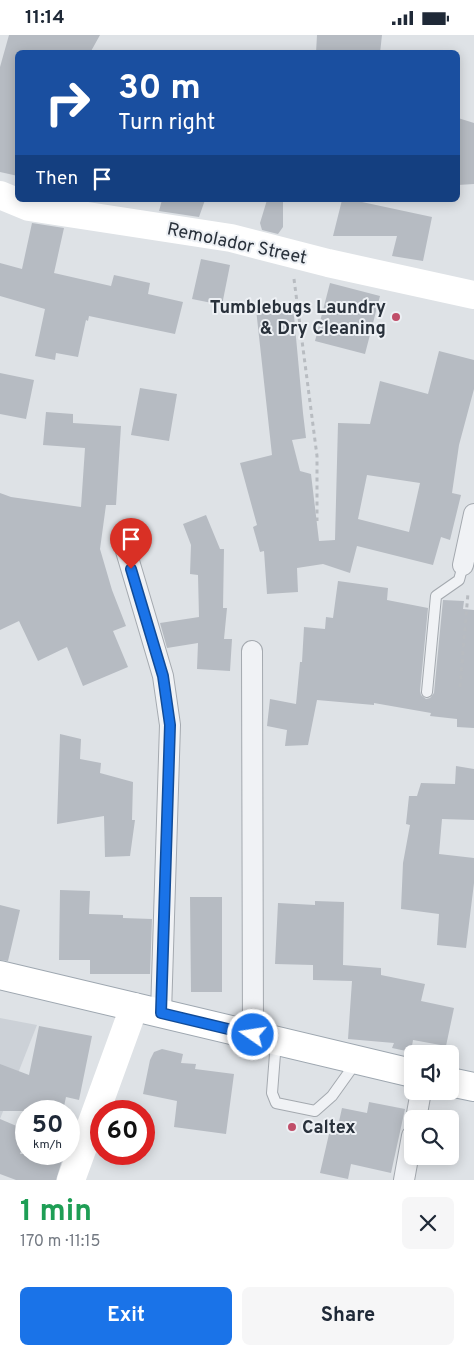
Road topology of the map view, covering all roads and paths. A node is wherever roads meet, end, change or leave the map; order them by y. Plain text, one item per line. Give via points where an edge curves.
1 (0, 195) edge
2 (15, 201) edge
3 (17, 202) edge
4 (291, 253) junction
5 (474, 295) edge
6 (474, 514) edge
7 (317, 521) dead end
8 (126, 551) dead end
9 (461, 572) junction
10 (252, 651) dead end
11 (460, 687) dead end
12 (427, 692) dead end
13 (0, 975) edge
14 (134, 1007) junction
15 (161, 1013) junction
16 (265, 1038) junction
17 (358, 1060) junction
18 (404, 1071) edge
19 (459, 1084) edge
20 (474, 1087) edge
21 (407, 1165) edge
22 (71, 1180) edge
23 (404, 1180) edge

1 - 2 main road, Remolador Street
3 - 4 main road, Remolador Street via 29,207 231,238
4 - 5 main road, Remolador Street
4 - 7 path via 317,456
6 - 9 street
8 - 15 street via 163,676 170,725
9 - 11 path via 468,593
9 - 12 lane via 436,596
10 - 16 street
13 - 14 main road
14 - 15 main road
14 - 22 main road
15 - 16 main road
16 - 17 main road
16 - 17 lane via 276,1103 315,1111 332,1096
17 - 18 main road
19 - 20 main road
21 - 23 street

